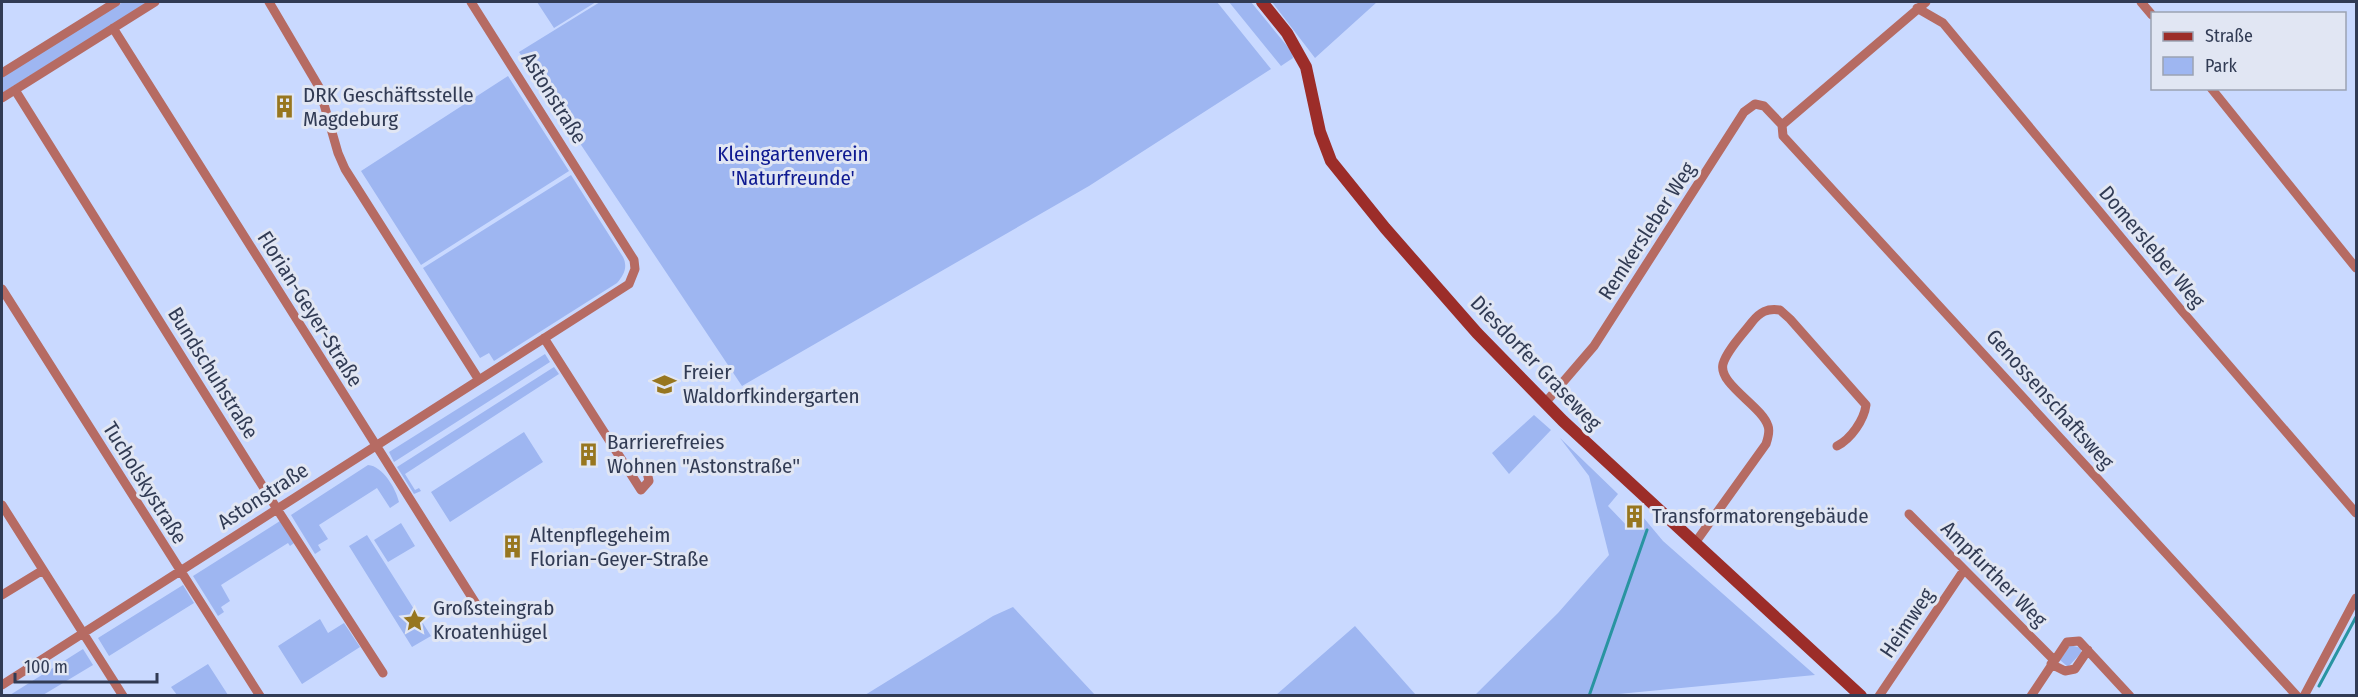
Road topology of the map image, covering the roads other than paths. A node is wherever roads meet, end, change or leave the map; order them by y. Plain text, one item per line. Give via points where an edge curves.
1 (96, 2) edge
2 (116, 2) edge
3 (155, 2) edge
4 (269, 2) edge
5 (471, 2) edge
6 (1262, 2) edge
7 (1926, 2) edge
8 (2141, 2) edge
9 (1917, 8) junction
10 (102, 10) junction
11 (2151, 14) edge
12 (113, 28) junction
13 (2, 71) edge
14 (15, 90) junction
15 (2213, 90) edge
16 (2, 98) edge
17 (1782, 125) junction
18 (2356, 268) edge
19 (2, 289) edge
20 (544, 338) junction
21 (479, 380) junction
22 (1545, 403) junction
23 (375, 446) junction
24 (1837, 446) dead end
25 (628, 468) dead end
26 (2, 505) edge
27 (277, 509) junction
28 (2356, 513) edge
29 (1909, 514) dead end
30 (1695, 543) junction
31 (43, 570) junction
32 (1964, 570) junction
33 (179, 572) junction
34 (2, 595) edge
35 (2356, 598) edge
36 (478, 607) dead end
37 (84, 633) junction
38 (2088, 650) junction
39 (2052, 662) junction
40 (384, 673) dead end
41 (2, 685) edge
42 (120, 694) edge
43 (260, 696) edge
44 (1861, 696) edge
45 (1880, 696) edge
46 (2031, 696) edge
47 (2130, 696) edge
48 (2297, 696) edge
49 (2304, 696) edge

1 - 10 street
2 - 10 street
3 - 12 street
4 - 21 street via 320,87 345,169
5 - 20 street, Astonstraße via 634,260 629,284
6 - 22 main road, Diesdorfer Graseweg via 1303,59 1323,142 1337,170 1477,333
7 - 9 street
8 - 11 street
9 - 17 street
9 - 28 street, Domersleber Weg via 1943,23
10 - 13 street
12 - 14 street
12 - 23 street, Florian-Geyer-Straße
14 - 16 street
14 - 27 street, Bundschuhstraße
15 - 18 street
17 - 22 street, Remkersleber Weg via 1764,106 1755,104 1744,112 1594,346
17 - 48 street, Genossenschaftsweg via 1783,136
19 - 33 street, Tucholskystraße
20 - 21 street, Astonstraße
20 - 25 street
21 - 23 street, Astonstraße
22 - 30 main road, Diesdorfer Graseweg
23 - 27 street, Astonstraße
23 - 36 street, Florian-Geyer-Straße
24 - 30 street via 1844,443 1864,416 1866,405 1790,319 1780,310 1764,310 1724,361 1722,371 1763,416 1770,428 1766,444
26 - 31 street
27 - 33 street, Astonstraße
27 - 40 street, Bundschuhstraße
29 - 32 street, Ampfurther Weg
30 - 44 main road, Diesdorfer Graseweg
31 - 34 street
31 - 37 street
32 - 39 street, Ampfurther Weg
32 - 45 street, Heimweg
33 - 37 street, Astonstraße
33 - 43 street, Tucholskystraße
35 - 49 street
37 - 41 street, Astonstraße
37 - 42 street
38 - 39 street via 2075,669 2065,670
38 - 39 street via 2079,641 2067,642
38 - 47 street
39 - 46 street

